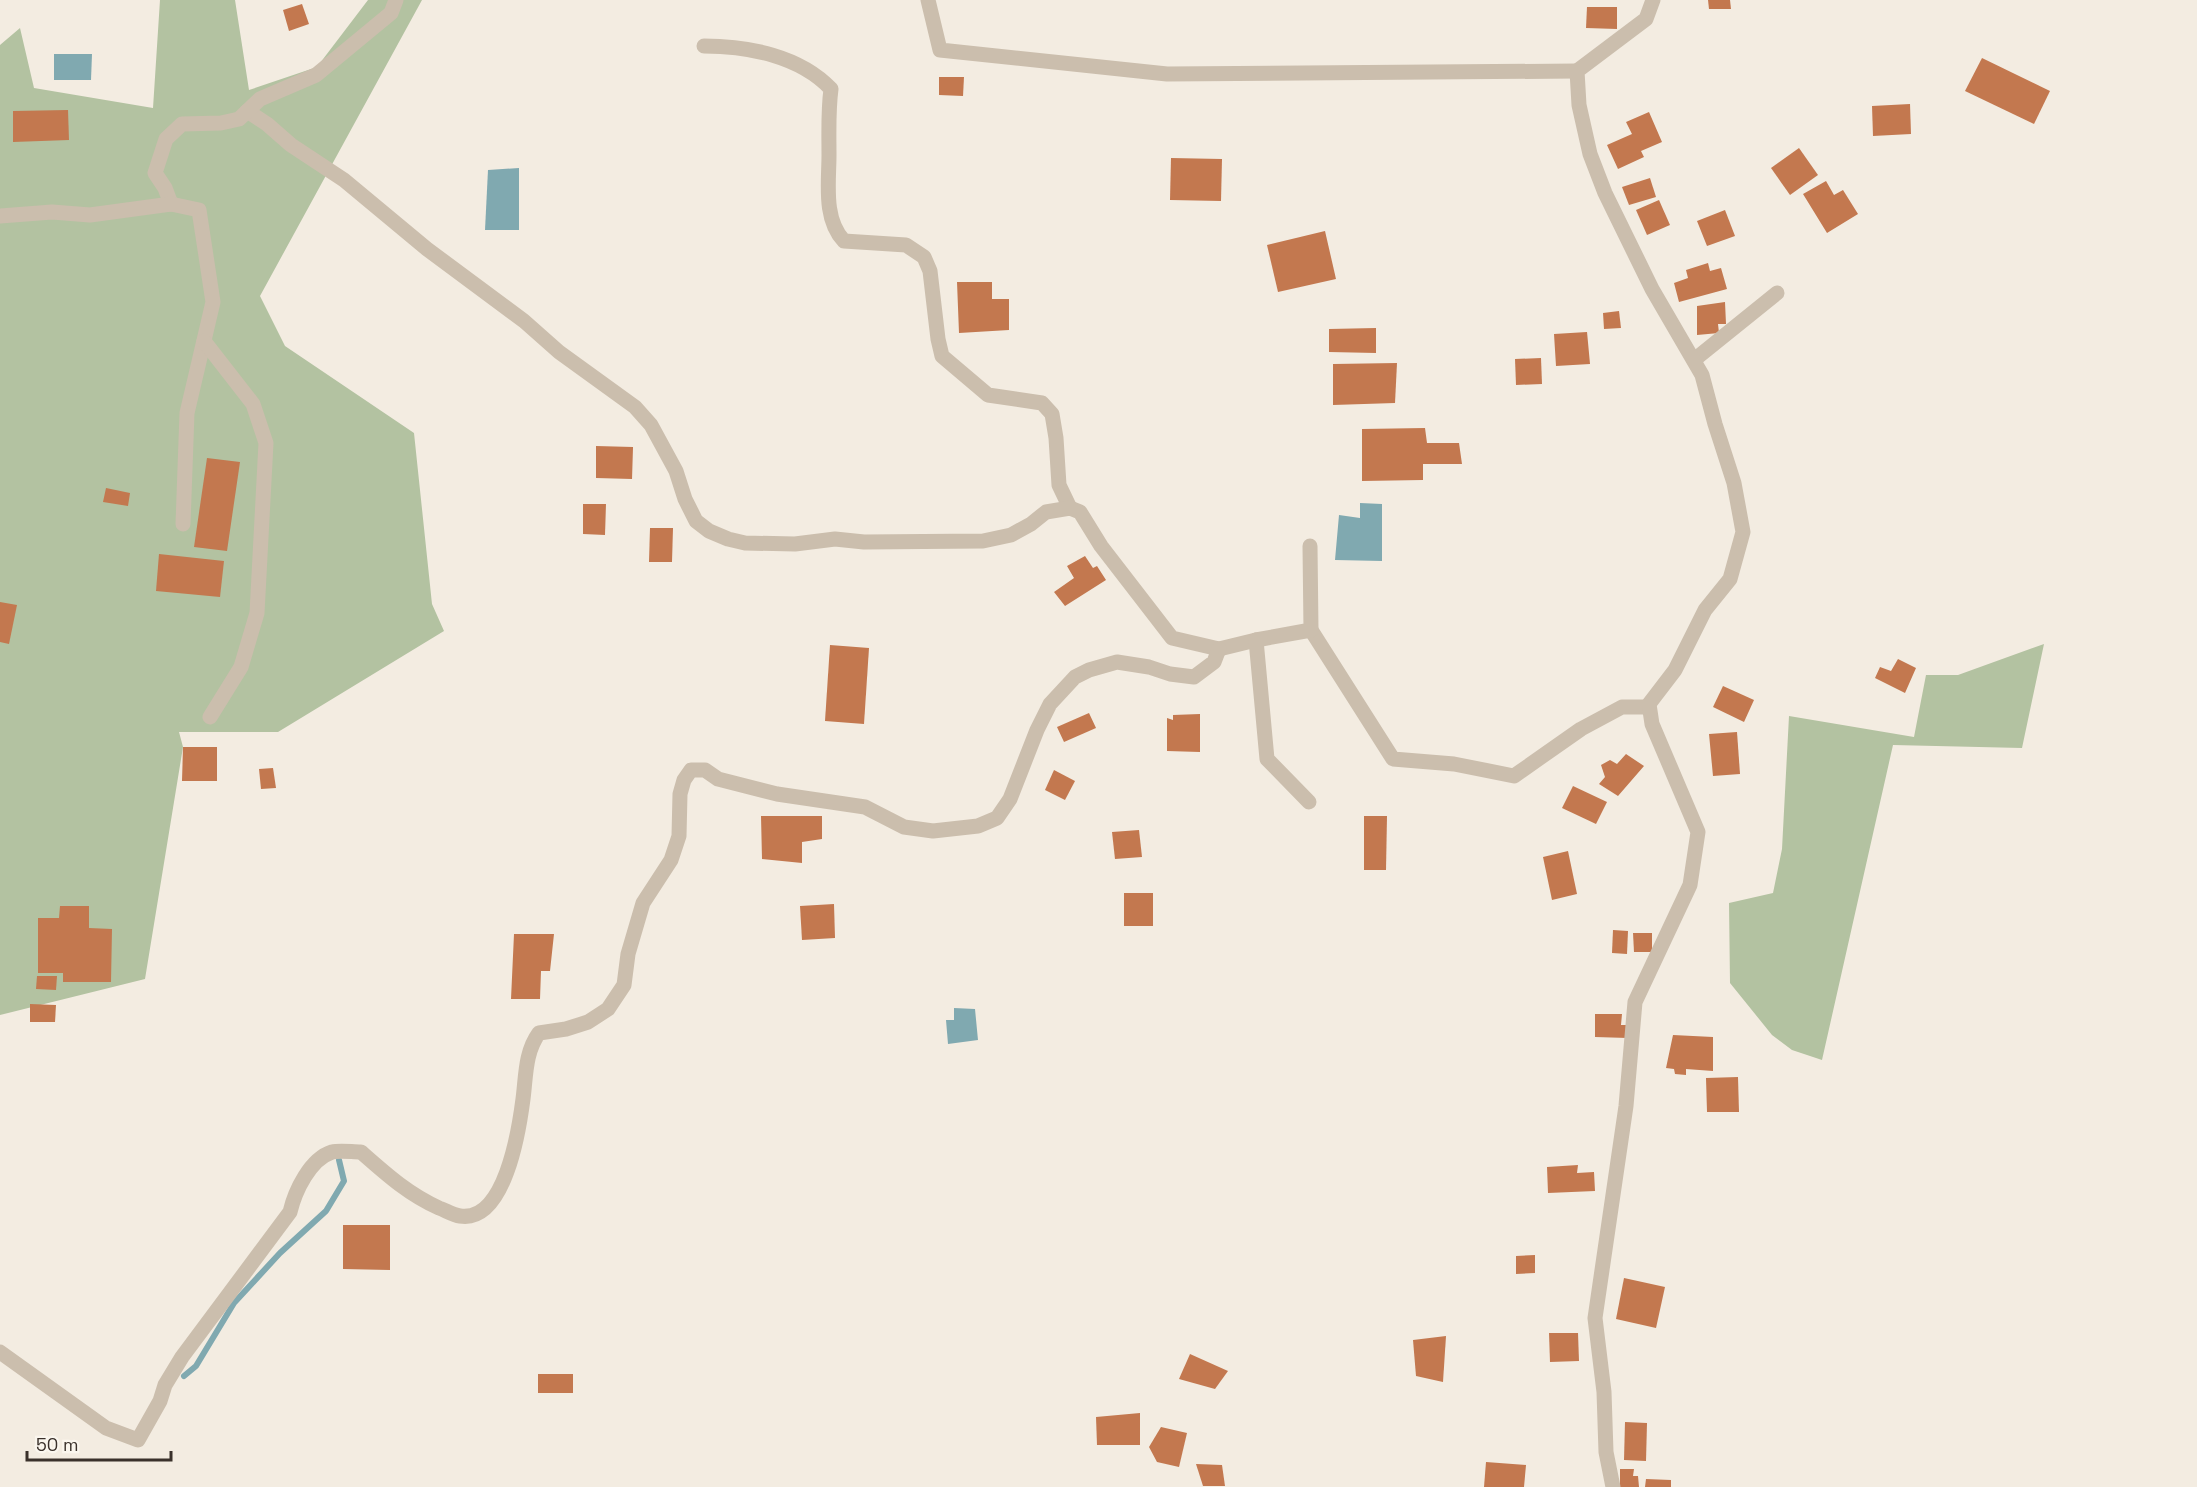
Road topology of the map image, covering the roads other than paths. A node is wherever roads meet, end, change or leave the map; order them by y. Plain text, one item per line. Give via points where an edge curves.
1 (396, 0) edge
2 (928, 0) edge
3 (1653, 0) edge
4 (704, 46) dead end
5 (1577, 71) junction
6 (248, 111) junction
7 (171, 204) junction
8 (0, 216) edge
9 (1777, 293) dead end
10 (204, 341) junction
11 (1694, 360) junction
12 (1070, 508) junction
13 (183, 524) dead end
14 (1310, 546) dead end
15 (1311, 630) junction
16 (1256, 640) junction
17 (1219, 649) junction
18 (1649, 707) junction
19 (210, 717) dead end
20 (1309, 802) dead end
21 (0, 1352) edge
22 (1613, 1487) edge

1 - 6 street via 391,13 316,75 260,99
2 - 5 street via 940,50 1167,74
3 - 5 street via 1646,19
4 - 12 street via 732,46 785,60 818,76 831,89 828,190 838,235 844,241 906,245 924,257 930,271 942,356 988,395 1042,403 1052,414 1059,485
5 - 11 street via 1579,105 1605,193 1652,289
6 - 7 street via 239,119 221,123 182,124 166,139 155,173
6 - 12 street via 344,180 559,352 635,407 651,425 676,471 696,521 709,531 745,543 795,544 835,539 983,541 1011,535 1046,512
7 - 8 street via 90,215 52,212
7 - 10 street via 199,210 213,302
9 - 11 street
10 - 13 street via 187,413
10 - 19 street via 253,404 266,443 257,613 241,668
11 - 18 street via 1734,483 1743,532 1730,579 1705,610 1675,670
12 - 17 street via 1080,512 1101,546 1172,638
14 - 15 street
15 - 16 street
15 - 18 street via 1394,759 1454,764 1514,776 1581,729 1622,707
16 - 17 street
16 - 20 street via 1267,759
17 - 21 street via 1214,662 1194,677 1118,662 1075,677 1050,704 1010,799 997,818 978,826 933,831 904,827 865,807 777,794 718,779 705,770 691,770 680,794 679,836 670,860 644,903 624,984 608,1009 588,1022 539,1033 532,1043 510,1161 502,1186 490,1205 478,1213 460,1216 405,1190 361,1152 332,1152 304,1176 290,1212 182,1357 138,1440 106,1428
18 - 22 street via 1652,724 1698,832 1690,885 1635,1002 1626,1106 1595,1318 1606,1452

